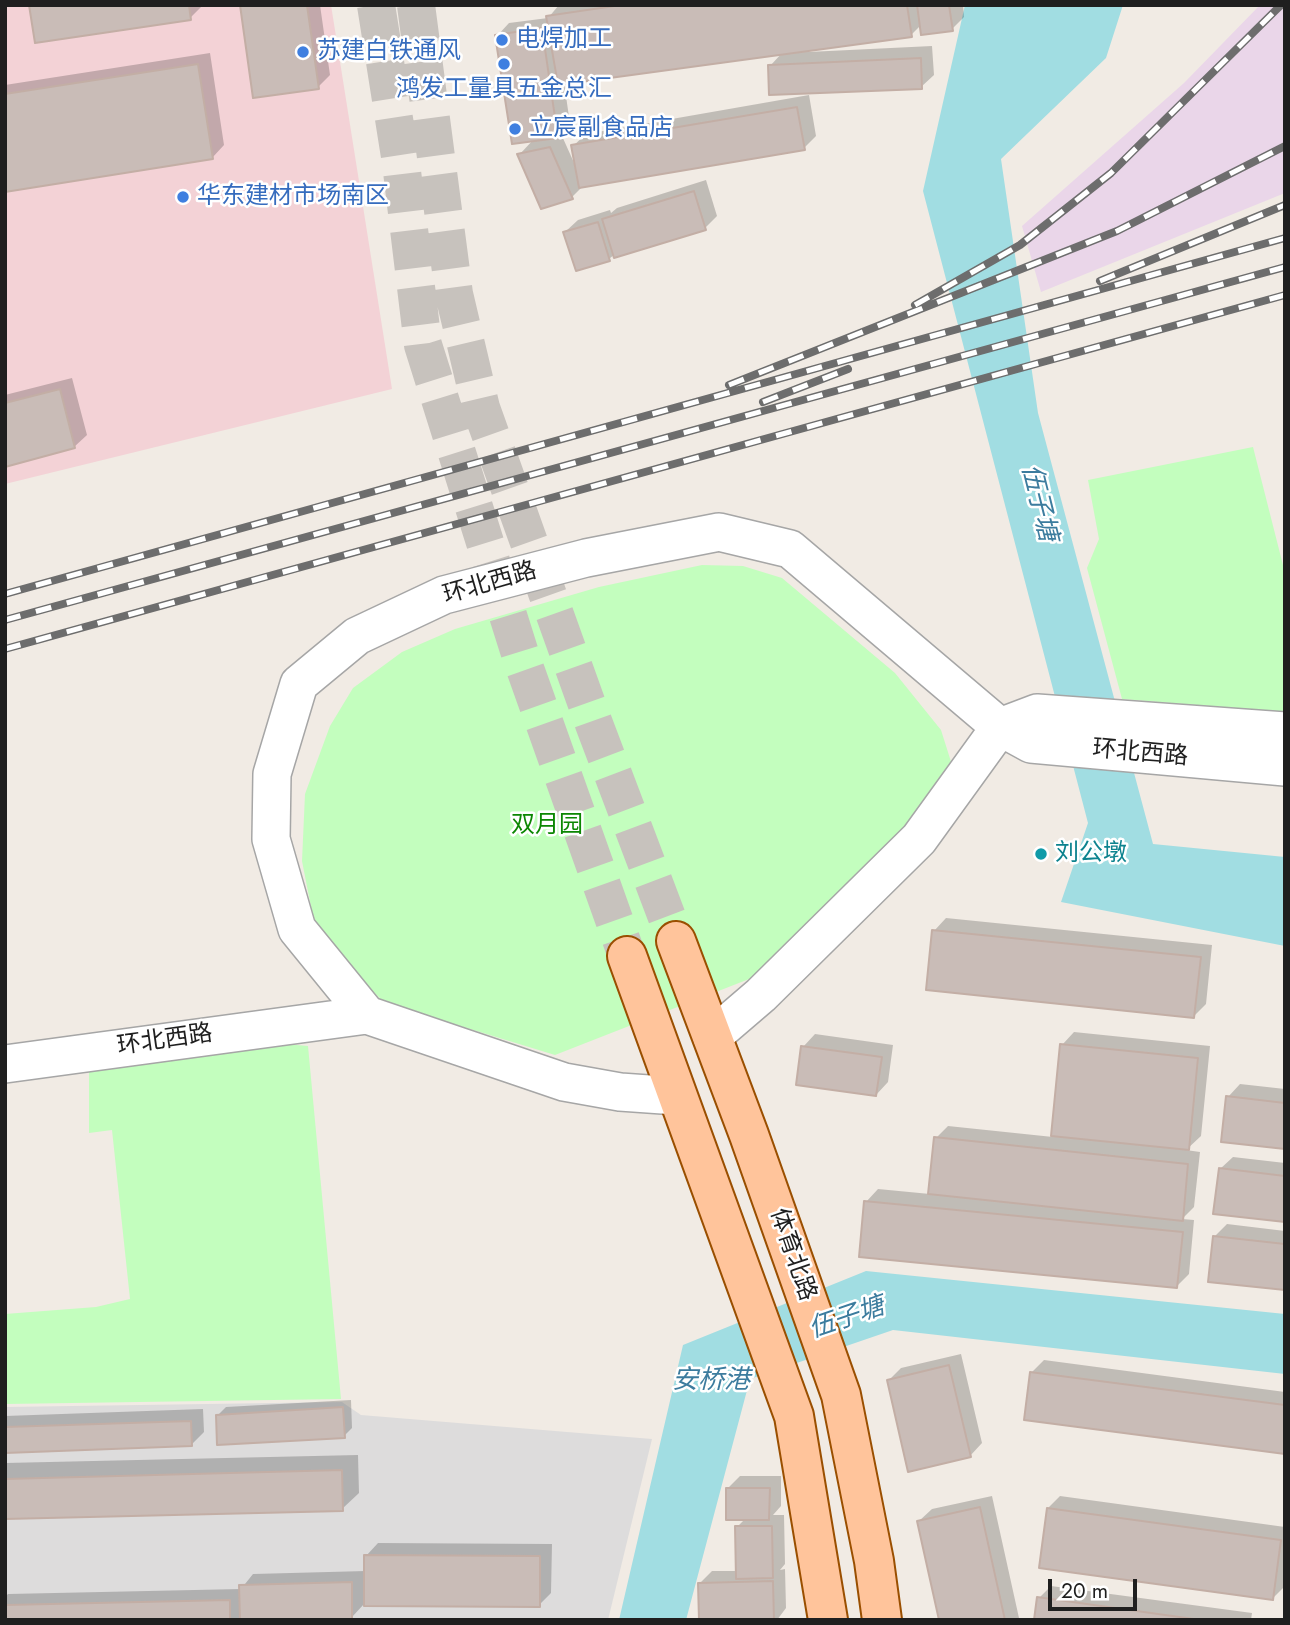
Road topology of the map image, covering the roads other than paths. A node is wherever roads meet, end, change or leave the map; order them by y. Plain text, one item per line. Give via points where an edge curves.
1 (1023, 728) junction
2 (1285, 731) edge
3 (1154, 738) junction
4 (1285, 767) edge
5 (676, 941) tunnel mouth
6 (627, 956) tunnel mouth
7 (367, 1015) junction
8 (712, 1037) junction
9 (5, 1064) edge
10 (677, 1096) junction
11 (874, 1561) junction
12 (828, 1620) edge
13 (882, 1620) edge
14 (894, 1620) edge

1 - 3 street, 环北西路
1 - 7 street, 环北西路 via 790,550 719,532 586,558 444,595 357,636 299,684 272,774 271,839 297,929
1 - 8 street via 919,839 761,995
2 - 3 street, 环北西路
3 - 4 street, 环北西路
5 - 8 main road, 体育北路
6 - 10 main road
7 - 9 street, 环北西路
7 - 10 street, 环北西路 via 564,1082
8 - 11 main road, 体育北路 via 841,1395
10 - 12 main road via 794,1416
11 - 13 main road, 体育北路
11 - 14 main road

